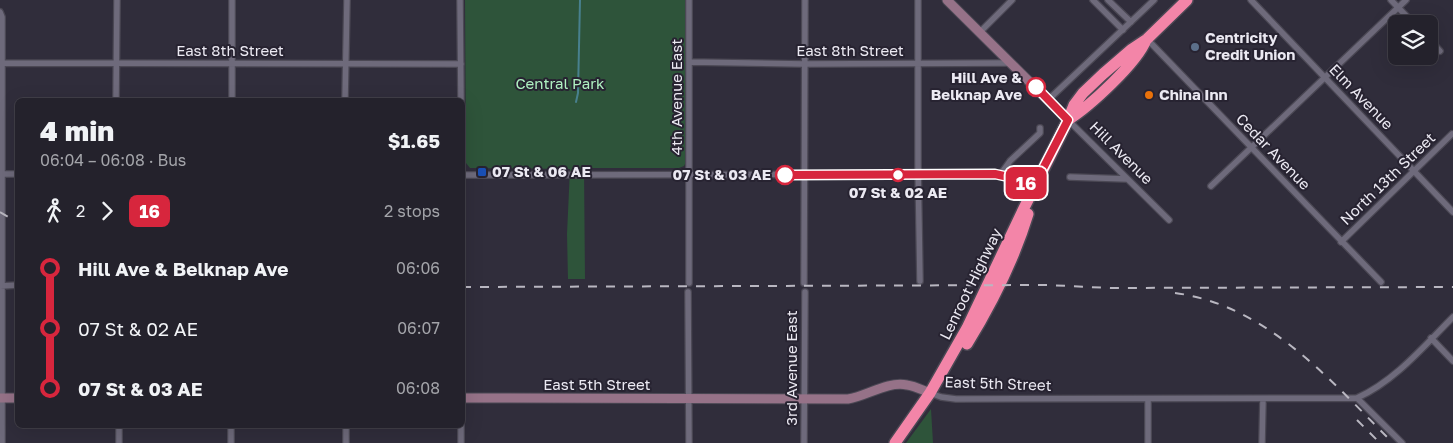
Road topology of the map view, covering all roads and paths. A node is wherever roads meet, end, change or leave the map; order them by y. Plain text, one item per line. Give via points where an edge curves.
1 (117, 0) edge
2 (232, 0) edge
3 (347, 0) edge
4 (460, 0) edge
5 (689, 0) edge
6 (805, 0) edge
7 (918, 0) edge
8 (947, 0) edge
9 (1012, 0) edge
10 (1093, 0) edge
11 (1108, 0) edge
12 (1154, 0) edge
13 (1187, 0) edge
14 (1251, 0) edge
15 (1391, 0) edge
16 (1406, 0) edge
17 (1398, 8) junction
18 (0, 12) edge
19 (1405, 15) edge
20 (1131, 22) junction
21 (1122, 30) junction
22 (980, 32) junction
23 (1147, 39) junction
24 (689, 62) junction
25 (1, 63) edge
26 (116, 63) junction
27 (232, 63) junction
28 (1011, 63) junction
29 (345, 64) junction
30 (460, 64) junction
31 (804, 64) junction
32 (918, 64) junction
33 (1325, 78) junction
34 (116, 98) edge
35 (232, 98) edge
36 (346, 98) edge
37 (461, 98) edge
38 (1048, 100) junction
39 (1068, 120) junction
40 (1040, 128) dead end
41 (1452, 134) dead end
42 (1251, 148) junction
43 (1414, 172) junction
44 (1, 174) edge
45 (15, 174) edge
46 (465, 175) edge
47 (689, 175) junction
48 (804, 175) junction
49 (918, 175) junction
50 (1000, 175) junction
51 (1070, 177) dead end
52 (1127, 179) junction
53 (1034, 186) junction
54 (1211, 186) dead end
55 (1453, 212) edge
56 (1168, 220) dead end
57 (1341, 242) junction
58 (920, 281) dead end
59 (1381, 282) dead end
60 (689, 283) dead end
61 (804, 283) dead end
62 (15, 285) edge
63 (1, 286) edge
64 (688, 292) dead end
65 (804, 292) dead end
66 (1453, 317) edge
67 (1431, 338) junction
68 (1453, 361) edge
69 (930, 393) junction
70 (0, 398) edge
71 (15, 398) edge
72 (465, 398) edge
73 (1358, 398) junction
74 (689, 399) junction
75 (804, 399) junction
76 (1262, 399) junction
77 (1148, 400) junction
78 (119, 428) edge
79 (231, 428) edge
80 (346, 428) edge
81 (460, 428) edge
82 (2, 443) edge
83 (119, 443) edge
84 (231, 443) edge
85 (346, 443) edge
86 (461, 443) edge
87 (689, 443) edge
88 (804, 443) edge
89 (895, 443) edge
90 (1148, 443) edge
91 (1262, 443) edge
92 (1402, 443) edge

1 - 26 street
2 - 27 street
3 - 29 street
4 - 30 street
5 - 24 street, 4th Avenue East
6 - 31 street
7 - 32 street
8 - 22 street, Hill Avenue
9 - 22 street
10 - 21 street
11 - 20 street
12 - 20 street
13 - 23 highway
14 - 33 street, Elm Avenue
15 - 17 street
16 - 17 street
17 - 19 street
17 - 33 street
18 - 25 street
20 - 21 street
21 - 38 street
22 - 28 street, Hill Avenue
23 - 39 highway via 1138,55 1094,100
23 - 42 street, Cedar Avenue
24 - 31 street, East 8th Street
24 - 47 street, 4th Avenue East
25 - 26 street, East 8th Street
25 - 44 street
26 - 27 street, East 8th Street
26 - 34 street
27 - 29 street, East 8th Street
27 - 35 street
28 - 32 street, East 8th Street
28 - 38 street, Hill Avenue
29 - 30 street, East 8th Street
29 - 36 street
30 - 37 street
31 - 32 street, East 8th Street
31 - 48 street
32 - 49 street
33 - 42 street
33 - 43 street, Elm Avenue
38 - 39 street, Hill Avenue
39 - 52 street, Hill Avenue
39 - 53 highway, Lenroot Highway
40 - 50 street via 1040,133
41 - 43 street, North 13th Street
42 - 54 street
42 - 57 street, Cedar Avenue
43 - 55 street, Elm Avenue
43 - 57 street, North 13th Street
44 - 45 street
44 - 63 street
46 - 47 street
47 - 48 street
47 - 60 street, 4th Avenue East
48 - 49 street
48 - 61 street
49 - 50 street
49 - 58 street
50 - 53 street
51 - 52 street
52 - 56 street, Hill Avenue
53 - 69 highway, Lenroot Highway via 1023,230 1000,286 956,362
57 - 59 street, Cedar Avenue
62 - 63 street
63 - 70 street
64 - 74 street
65 - 75 street, 3rd Avenue East
66 - 67 street
67 - 68 street
67 - 73 street via 1384,382
69 - 75 street, East 5th Street via 900,384 848,399
69 - 77 street, East 5th Street via 956,399
69 - 89 highway, Lenroot Highway
70 - 71 street
70 - 82 street
72 - 74 street, East 5th Street
73 - 76 street, East 5th Street
73 - 92 street
74 - 75 street, East 5th Street
74 - 87 street
75 - 88 street, 3rd Avenue East
76 - 77 street, East 5th Street
76 - 91 street
77 - 90 street
78 - 83 street
79 - 84 street
80 - 85 street
81 - 86 street

